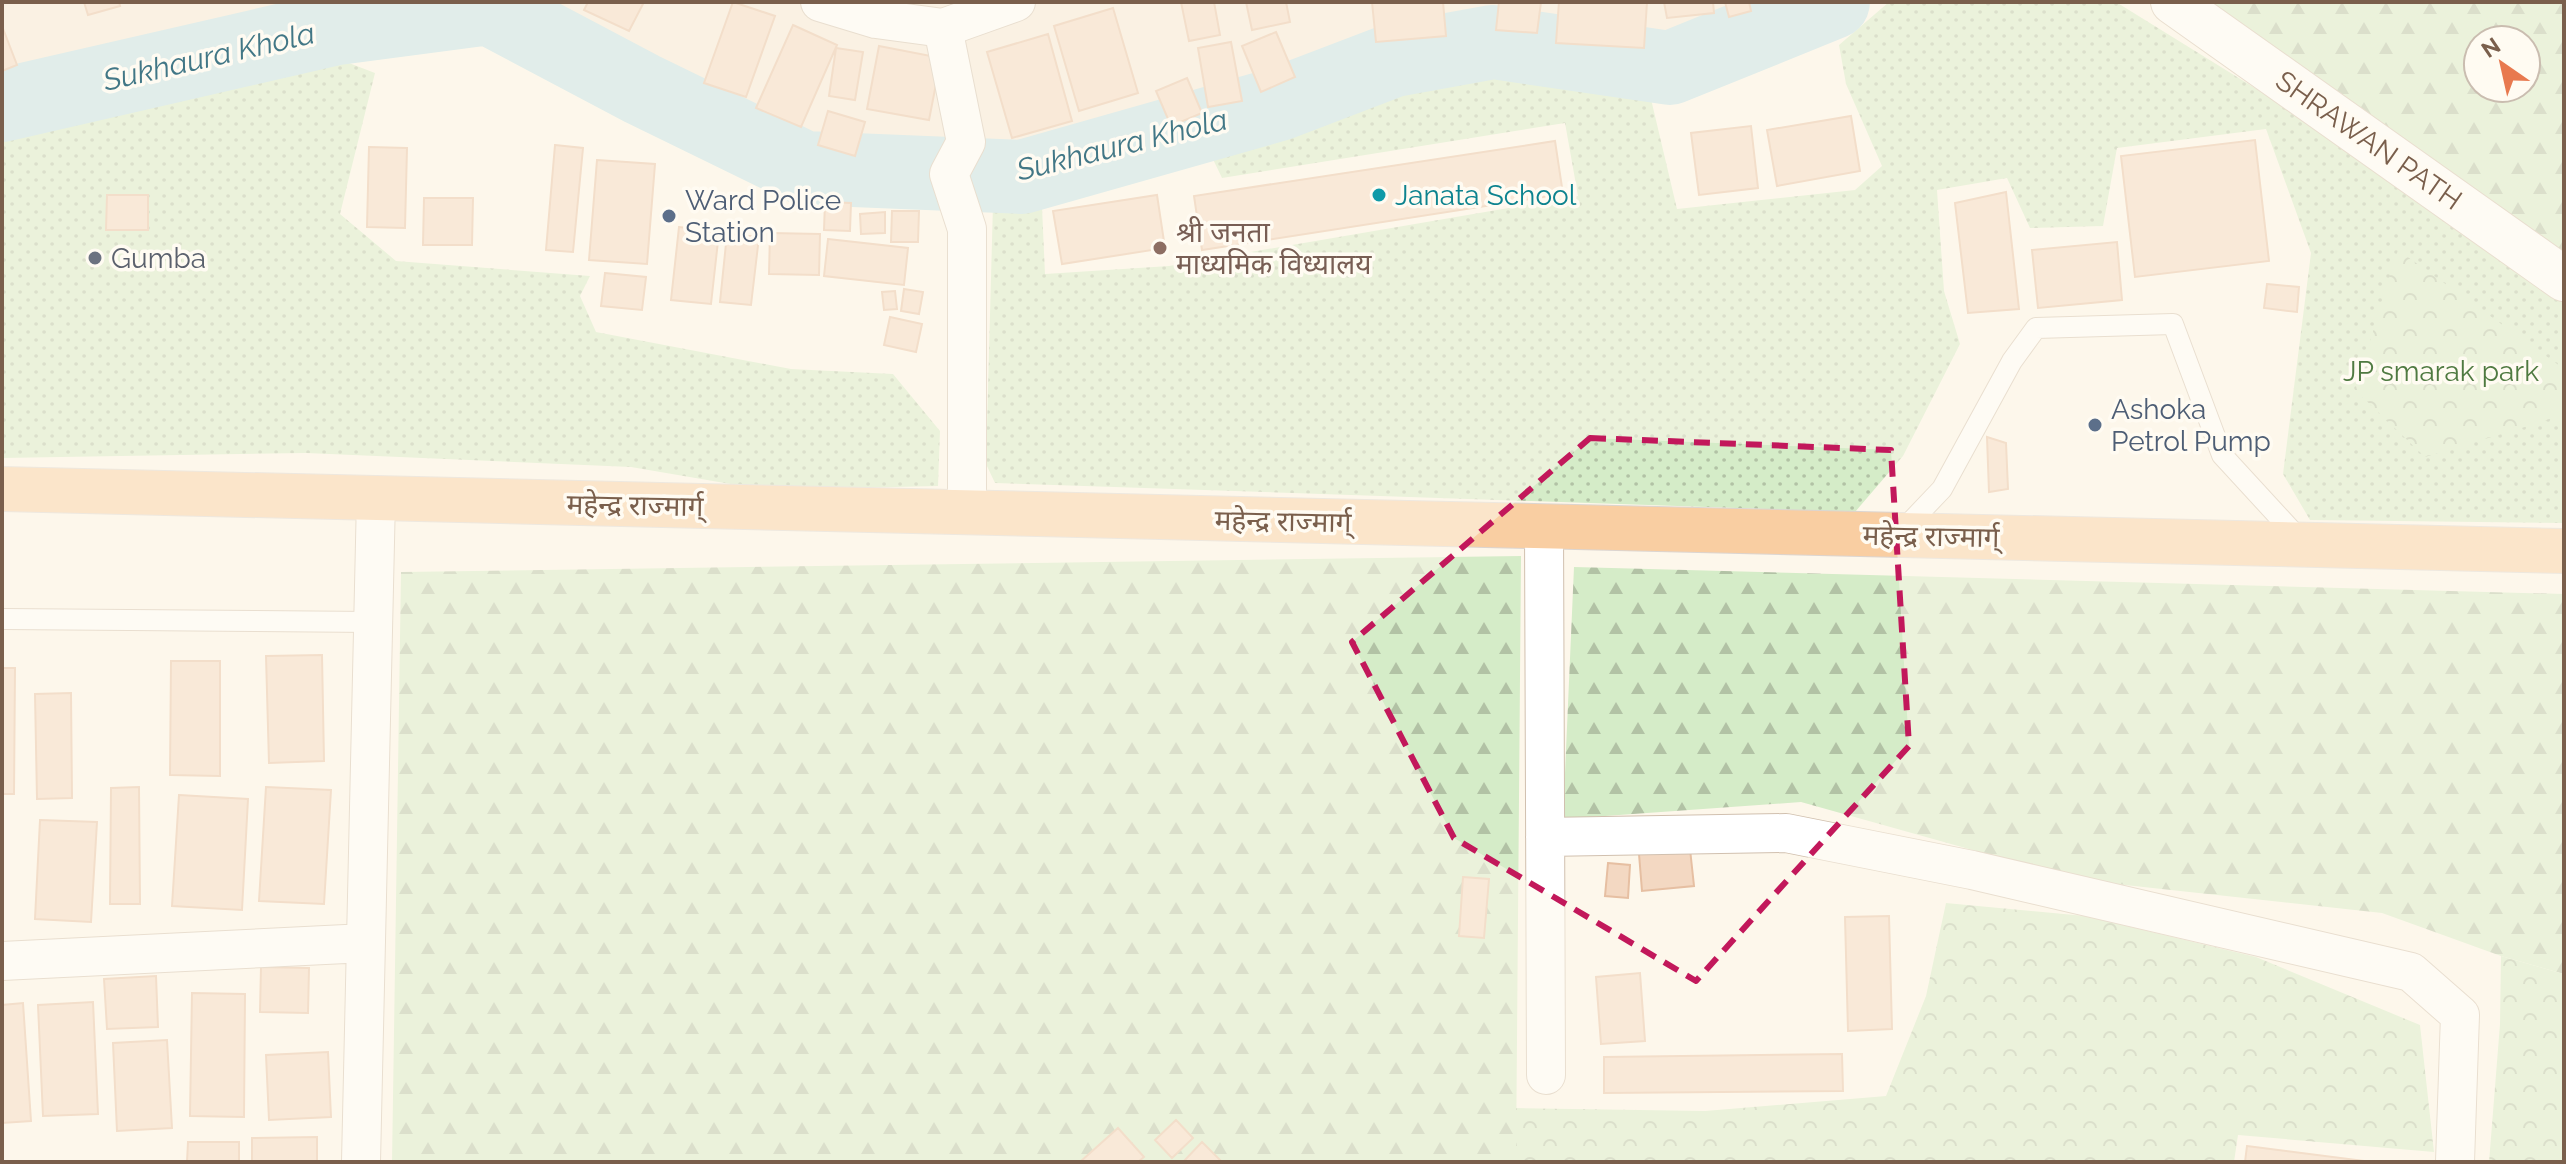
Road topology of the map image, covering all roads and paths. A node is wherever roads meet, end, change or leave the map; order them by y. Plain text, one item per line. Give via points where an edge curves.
1 (821, 2) edge
2 (1016, 2) edge
3 (2173, 2) edge
4 (943, 28) junction
5 (2564, 279) edge
6 (2, 489) edge
7 (376, 498) junction
8 (967, 513) junction
9 (1544, 527) junction
10 (1897, 535) junction
11 (2304, 545) junction
12 (2564, 551) edge
13 (2, 619) edge
14 (373, 622) junction
15 (1545, 837) junction
16 (366, 943) junction
17 (2, 961) edge
18 (1546, 1075) dead end
19 (361, 1162) edge
20 (2455, 1162) edge

1 - 4 street via 876,19
2 - 4 street
3 - 5 street, SHRAWAN PATH
4 - 8 street via 966,142 949,174 967,229
6 - 7 highway, महेन्द्र राज्मार्ग्
7 - 8 highway, महेन्द्र राज्मार्ग्
7 - 14 street
8 - 9 highway, महेन्द्र राज्मार्ग्
9 - 10 highway, महेन्द्र राज्मार्ग्
9 - 15 street
10 - 11 highway, महेन्द्र राज्मार्ग्
10 - 11 lane via 1942,489 2012,361 2036,328 2173,324 2222,455
11 - 12 highway, महेन्द्र राज्मार्ग्
13 - 14 lane
14 - 16 street
15 - 18 street
15 - 20 street via 1786,833 1972,870 2411,972 2460,1015
16 - 17 street
16 - 19 street

